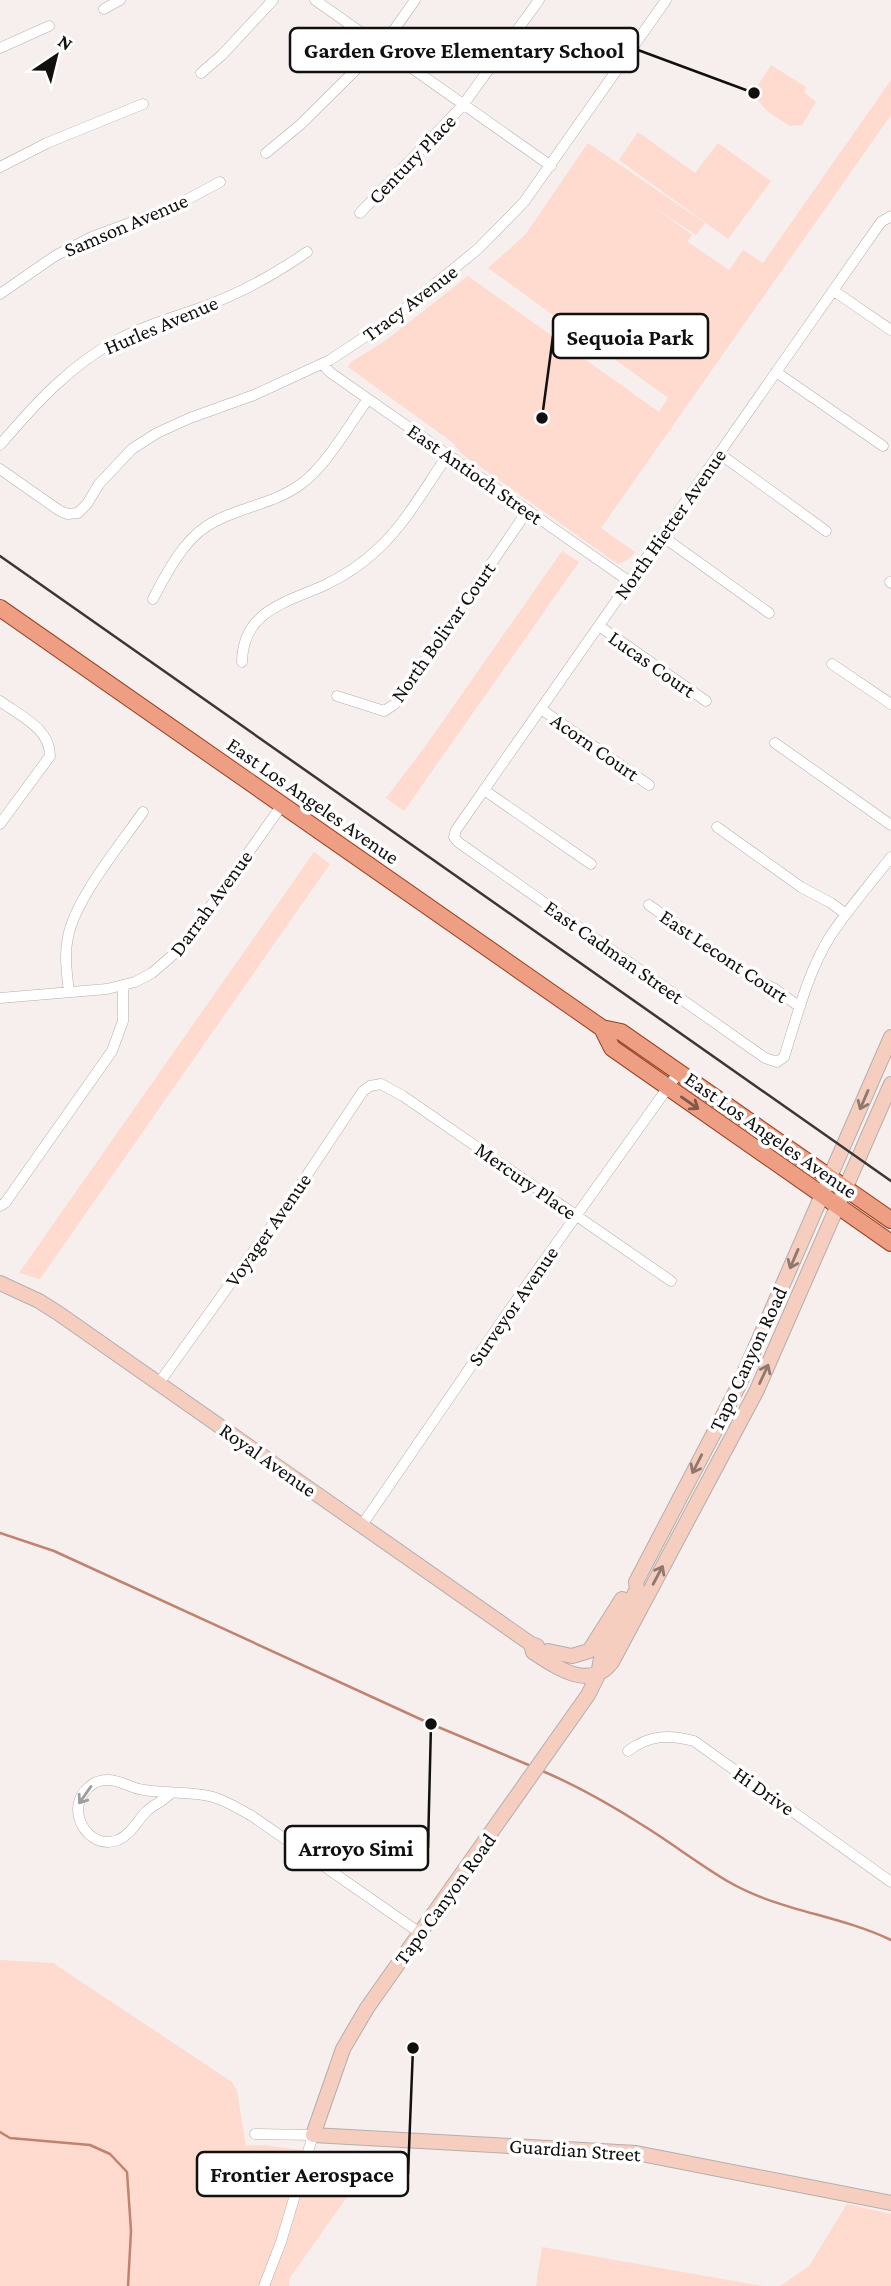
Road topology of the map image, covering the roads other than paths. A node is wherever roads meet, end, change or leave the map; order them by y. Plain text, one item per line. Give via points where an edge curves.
1 (120, 0) edge
2 (273, 0) edge
3 (315, 0) edge
4 (415, 0) edge
5 (539, 0) edge
6 (666, 0) edge
7 (104, 9) dead end
8 (49, 26) dead end
9 (380, 46) junction
10 (0, 48) edge
11 (201, 73) dead end
12 (143, 104) dead end
13 (463, 105) junction
14 (266, 153) dead end
15 (551, 166) junction
16 (0, 167) edge
17 (220, 182) dead end
18 (360, 212) dead end
19 (891, 216) edge
20 (307, 252) dead end
21 (834, 291) junction
22 (0, 294) edge
23 (891, 330) edge
24 (322, 364) junction
25 (776, 373) junction
26 (368, 399) junction
27 (0, 445) edge
28 (883, 446) dead end
29 (720, 454) junction
30 (448, 455) junction
31 (0, 469) edge
32 (528, 510) junction
33 (827, 531) dead end
34 (662, 536) junction
35 (630, 582) junction
36 (153, 599) dead end
37 (0, 608) edge
38 (769, 613) dead end
39 (599, 626) junction
40 (242, 662) dead end
41 (832, 664) dead end
42 (337, 696) dead end
43 (0, 701) edge
44 (706, 701) dead end
45 (891, 705) edge
46 (541, 709) junction
47 (775, 743) dead end
48 (649, 785) dead end
49 (484, 790) junction
50 (282, 805) junction
51 (143, 812) dead end
52 (0, 824) edge
53 (891, 825) edge
54 (717, 827) dead end
55 (454, 837) joint
56 (891, 857) edge
57 (591, 864) dead end
58 (649, 905) dead end
59 (846, 914) junction
60 (123, 986) junction
61 (69, 992) junction
62 (0, 998) edge
63 (800, 1007) junction
64 (602, 1028) junction
65 (891, 1037) edge
66 (679, 1072) junction
67 (381, 1084) joint
68 (891, 1084) edge
69 (668, 1088) junction
70 (830, 1178) junction
71 (846, 1189) junction
72 (822, 1196) junction
73 (3, 1204) edge
74 (839, 1208) junction
75 (576, 1216) junction
76 (891, 1220) edge
77 (891, 1243) edge
78 (671, 1280) dead end
79 (0, 1283) edge
80 (159, 1383) junction
81 (362, 1525) junction
82 (636, 1582) junction
83 (531, 1644) junction
84 (548, 1651) junction
85 (598, 1675) junction
86 (628, 1751) dead end
87 (170, 1794) junction
88 (891, 1882) edge
89 (420, 1933) junction
90 (256, 2134) dead end
91 (313, 2135) junction
92 (891, 2203) edge
93 (264, 2286) edge

1 - 7 street
2 - 11 street
3 - 9 street
4 - 9 street
5 - 13 street, Century Place
6 - 15 street, Tracy Avenue
8 - 10 street
9 - 13 street
9 - 14 street
12 - 16 street
13 - 15 street
13 - 18 street, Century Place
15 - 24 street, Tracy Avenue via 524,202 478,249 392,319
17 - 22 street, Samson Avenue via 175,206 79,243
19 - 21 street, North Hietter Avenue via 881,222
20 - 27 street, Hurles Avenue via 241,292 141,328 97,352 41,398
21 - 23 street
21 - 25 street, North Hietter Avenue
24 - 26 street, East Antioch Street
24 - 31 street, Tracy Avenue via 157,433 117,464 78,513 60,511
25 - 28 street
25 - 29 street, North Hietter Avenue
26 - 30 street, East Antioch Street
26 - 36 street via 302,484 207,526 188,542
29 - 33 street
29 - 34 street, North Hietter Avenue
30 - 32 street, East Antioch Street
30 - 40 street via 398,526 371,555 346,574 271,609 254,623 242,643
32 - 35 street, East Antioch Street
32 - 42 street, North Bolivar Court via 396,704 384,712
34 - 35 street, North Hietter Avenue
34 - 38 street
35 - 39 street, North Hietter Avenue
37 - 50 main road, East Los Angeles Avenue
39 - 44 street, Lucas Court
39 - 46 street, North Hietter Avenue
41 - 45 street
43 - 52 street via 42,731 50,756
46 - 48 street, Acorn Court
46 - 49 street, North Hietter Avenue
47 - 53 street
49 - 55 street, North Hietter Avenue
49 - 57 street
50 - 60 street, Darrah Avenue via 181,948 152,973
50 - 64 main road, East Los Angeles Avenue
51 - 61 street via 73,919 66,956
54 - 59 street
55 - 63 street, East Cadman Street via 765,1058 777,1062 785,1057
56 - 59 street
58 - 63 street, East Lecont Court
59 - 63 street via 820,956
60 - 61 street, Darrah Avenue
60 - 73 street via 123,1021 112,1051
61 - 62 street, Darrah Avenue
64 - 66 main road, East Los Angeles Avenue via 621,1032
64 - 69 main road, East Los Angeles Avenue via 612,1048
65 -> 70 main road, Tapo Canyon Road
66 - 69 street, Surveyor Avenue
66 - 70 main road, East Los Angeles Avenue
67 - 75 street, Mercury Place
67 - 80 street, Voyager Avenue via 363,1091
68 - 71 main road, Tapo Canyon Road
69 -> 72 main road, East Los Angeles Avenue
69 - 75 street, Surveyor Avenue
70 - 71 main road, East Los Angeles Avenue
70 - 72 main road, Tapo Canyon Road
71 - 74 main road, Tapo Canyon Road
71 - 76 main road, East Los Angeles Avenue
72 - 74 main road, East Los Angeles Avenue
72 -> 82 main road, Tapo Canyon Road via 739,1385
74 - 77 main road, East Los Angeles Avenue
85 -> 74 main road, Tapo Canyon Road via 612,1662 757,1390
75 - 78 street, Mercury Place
75 - 81 street, Surveyor Avenue
79 - 80 main road, Royal Avenue via 31,1297
80 - 81 main road, Royal Avenue
81 - 83 main road, Royal Avenue
82 - 84 main road via 589,1651 572,1656
82 - 85 main road, Tapo Canyon Road via 637,1589 601,1658
83 - 84 main road, Royal Avenue
83 - 85 main road, Royal Avenue via 533,1652 576,1675
84 - 85 main road, Royal Avenue
85 - 89 main road, Tapo Canyon Road via 587,1698
86 - 88 street, Hi Drive via 661,1736 694,1741
87 -> 87 street via 99,1781 83,1794 77,1817 94,1839 116,1841
87 - 89 street via 191,1793 229,1803
89 - 91 main road, Tapo Canyon Road via 352,2032
90 - 91 street, Guardian Street
91 - 92 main road, Guardian Street via 636,2153
91 - 93 street

